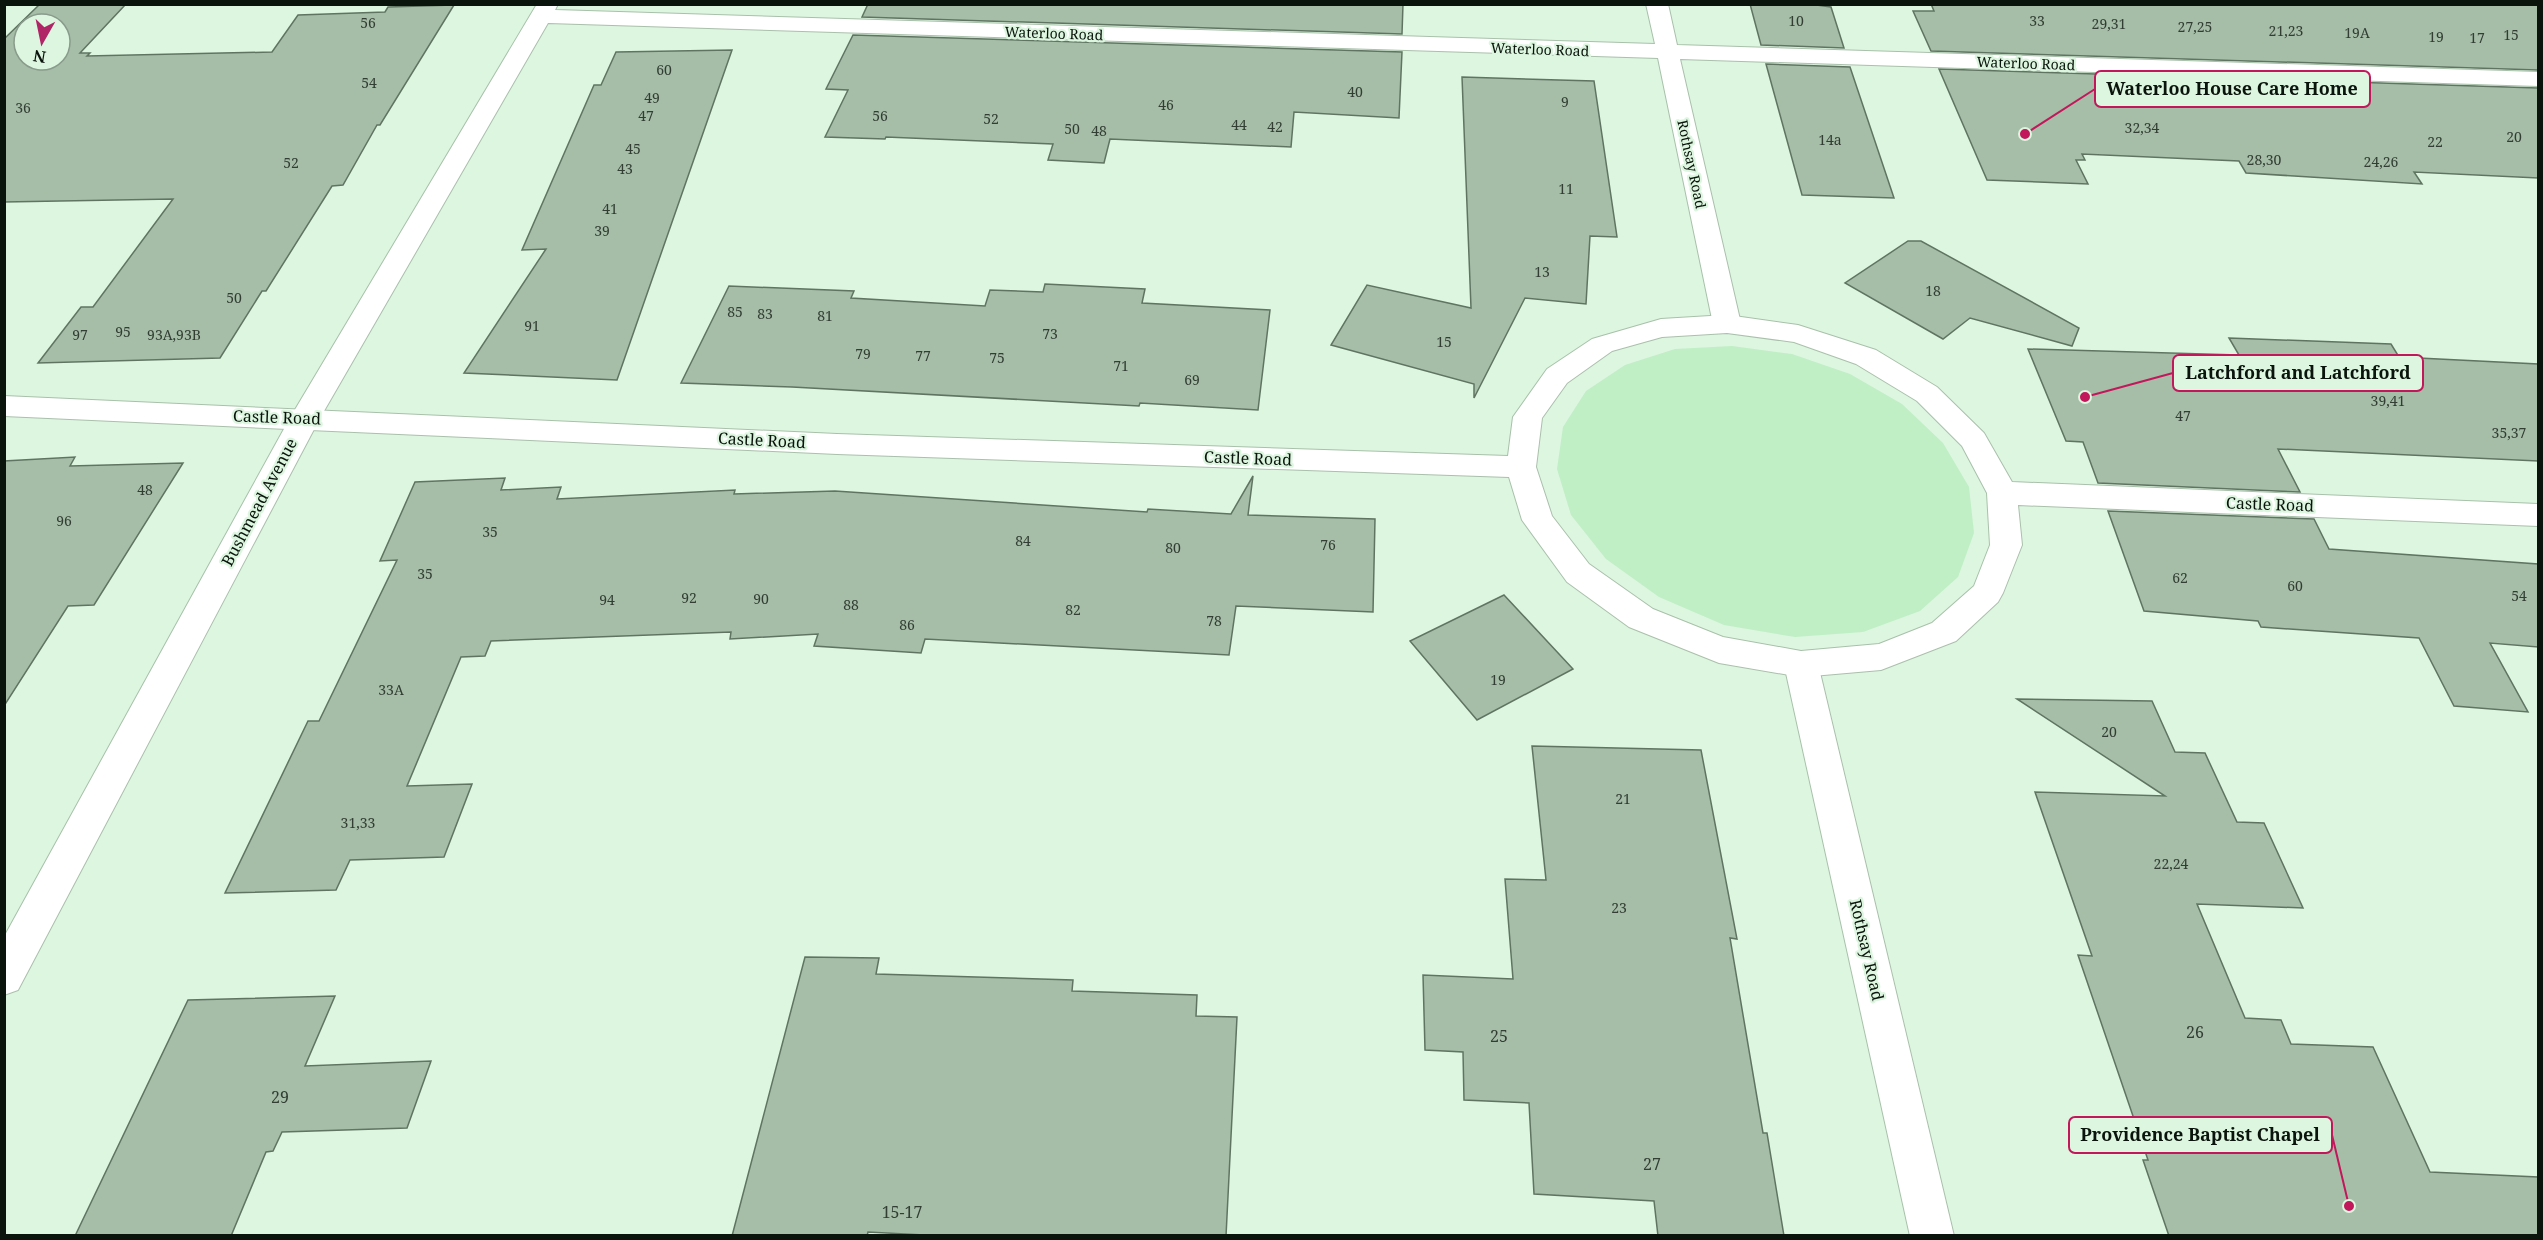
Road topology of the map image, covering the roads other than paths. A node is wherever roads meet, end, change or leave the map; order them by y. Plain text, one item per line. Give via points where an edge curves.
1 (1657, 4) edge
2 (545, 10) edge
3 (1668, 53) junction
4 (2538, 79) edge
5 (1727, 324) junction
6 (4, 406) edge
7 (305, 418) junction
8 (1521, 467) junction
9 (2002, 493) junction
10 (2538, 515) edge
11 (1801, 664) junction
12 (4, 977) edge
13 (1932, 1236) edge

1 - 3 street, Rothsay Road
2 - 3 street, Waterloo Road
2 - 7 street, Bushmead Avenue
3 - 4 street, Waterloo Road
3 - 5 street, Rothsay Road
5 - 8 street via 1661,328 1602,345 1557,376 1528,417
5 - 9 street via 1798,334 1866,357 1927,394 1974,440
6 - 7 street, Castle Road
7 - 8 street, Castle Road via 837,444
7 - 12 street, Bushmead Avenue
8 - 11 street via 1538,520 1578,573 1641,618 1719,650
9 - 10 street, Castle Road
9 - 11 street via 2006,545 1987,593 1944,632 1881,657
11 - 13 street, Rothsay Road

